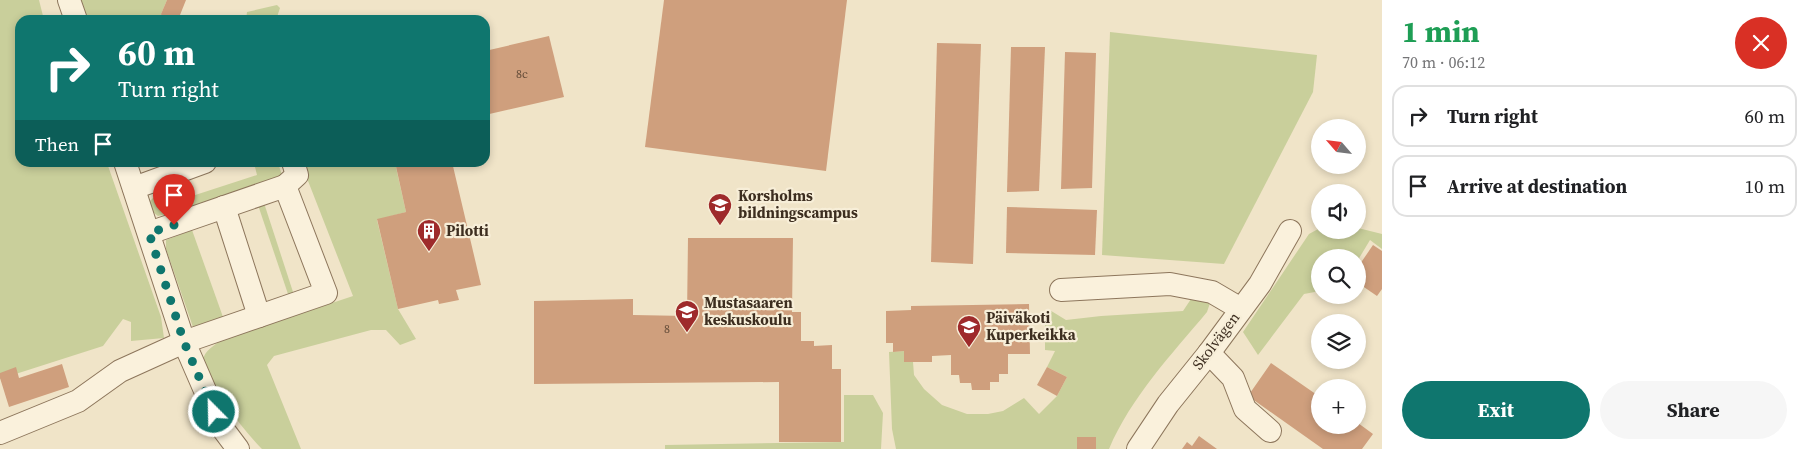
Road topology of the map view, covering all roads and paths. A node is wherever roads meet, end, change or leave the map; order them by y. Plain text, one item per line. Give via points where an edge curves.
1 (69, 0) edge
2 (74, 15) edge
3 (127, 167) edge
4 (191, 167) edge
5 (295, 167) edge
6 (285, 186) junction
7 (134, 188) junction
8 (224, 207) junction
9 (1290, 230) dead end
10 (149, 233) junction
11 (1061, 290) dead end
12 (1241, 309) junction
13 (259, 316) junction
14 (184, 342) junction
15 (1209, 353) junction
16 (1270, 431) dead end
17 (0, 433) edge
18 (238, 449) edge
19 (1138, 449) edge

1 - 2 street
3 - 7 street
4 - 7 street
5 - 6 street via 297,175
6 - 8 street
6 - 13 street via 326,293
7 - 10 street
8 - 10 street
8 - 13 street
9 - 12 street, Skolvägen via 1260,284
10 - 14 street
11 - 12 street via 1170,284 1212,292
12 - 15 street, Skolvägen
13 - 14 street
14 - 17 street via 120,371 78,401
14 - 18 street via 220,425
15 - 16 street via 1233,378 1245,409
15 - 19 street, Skolvägen via 1168,404

